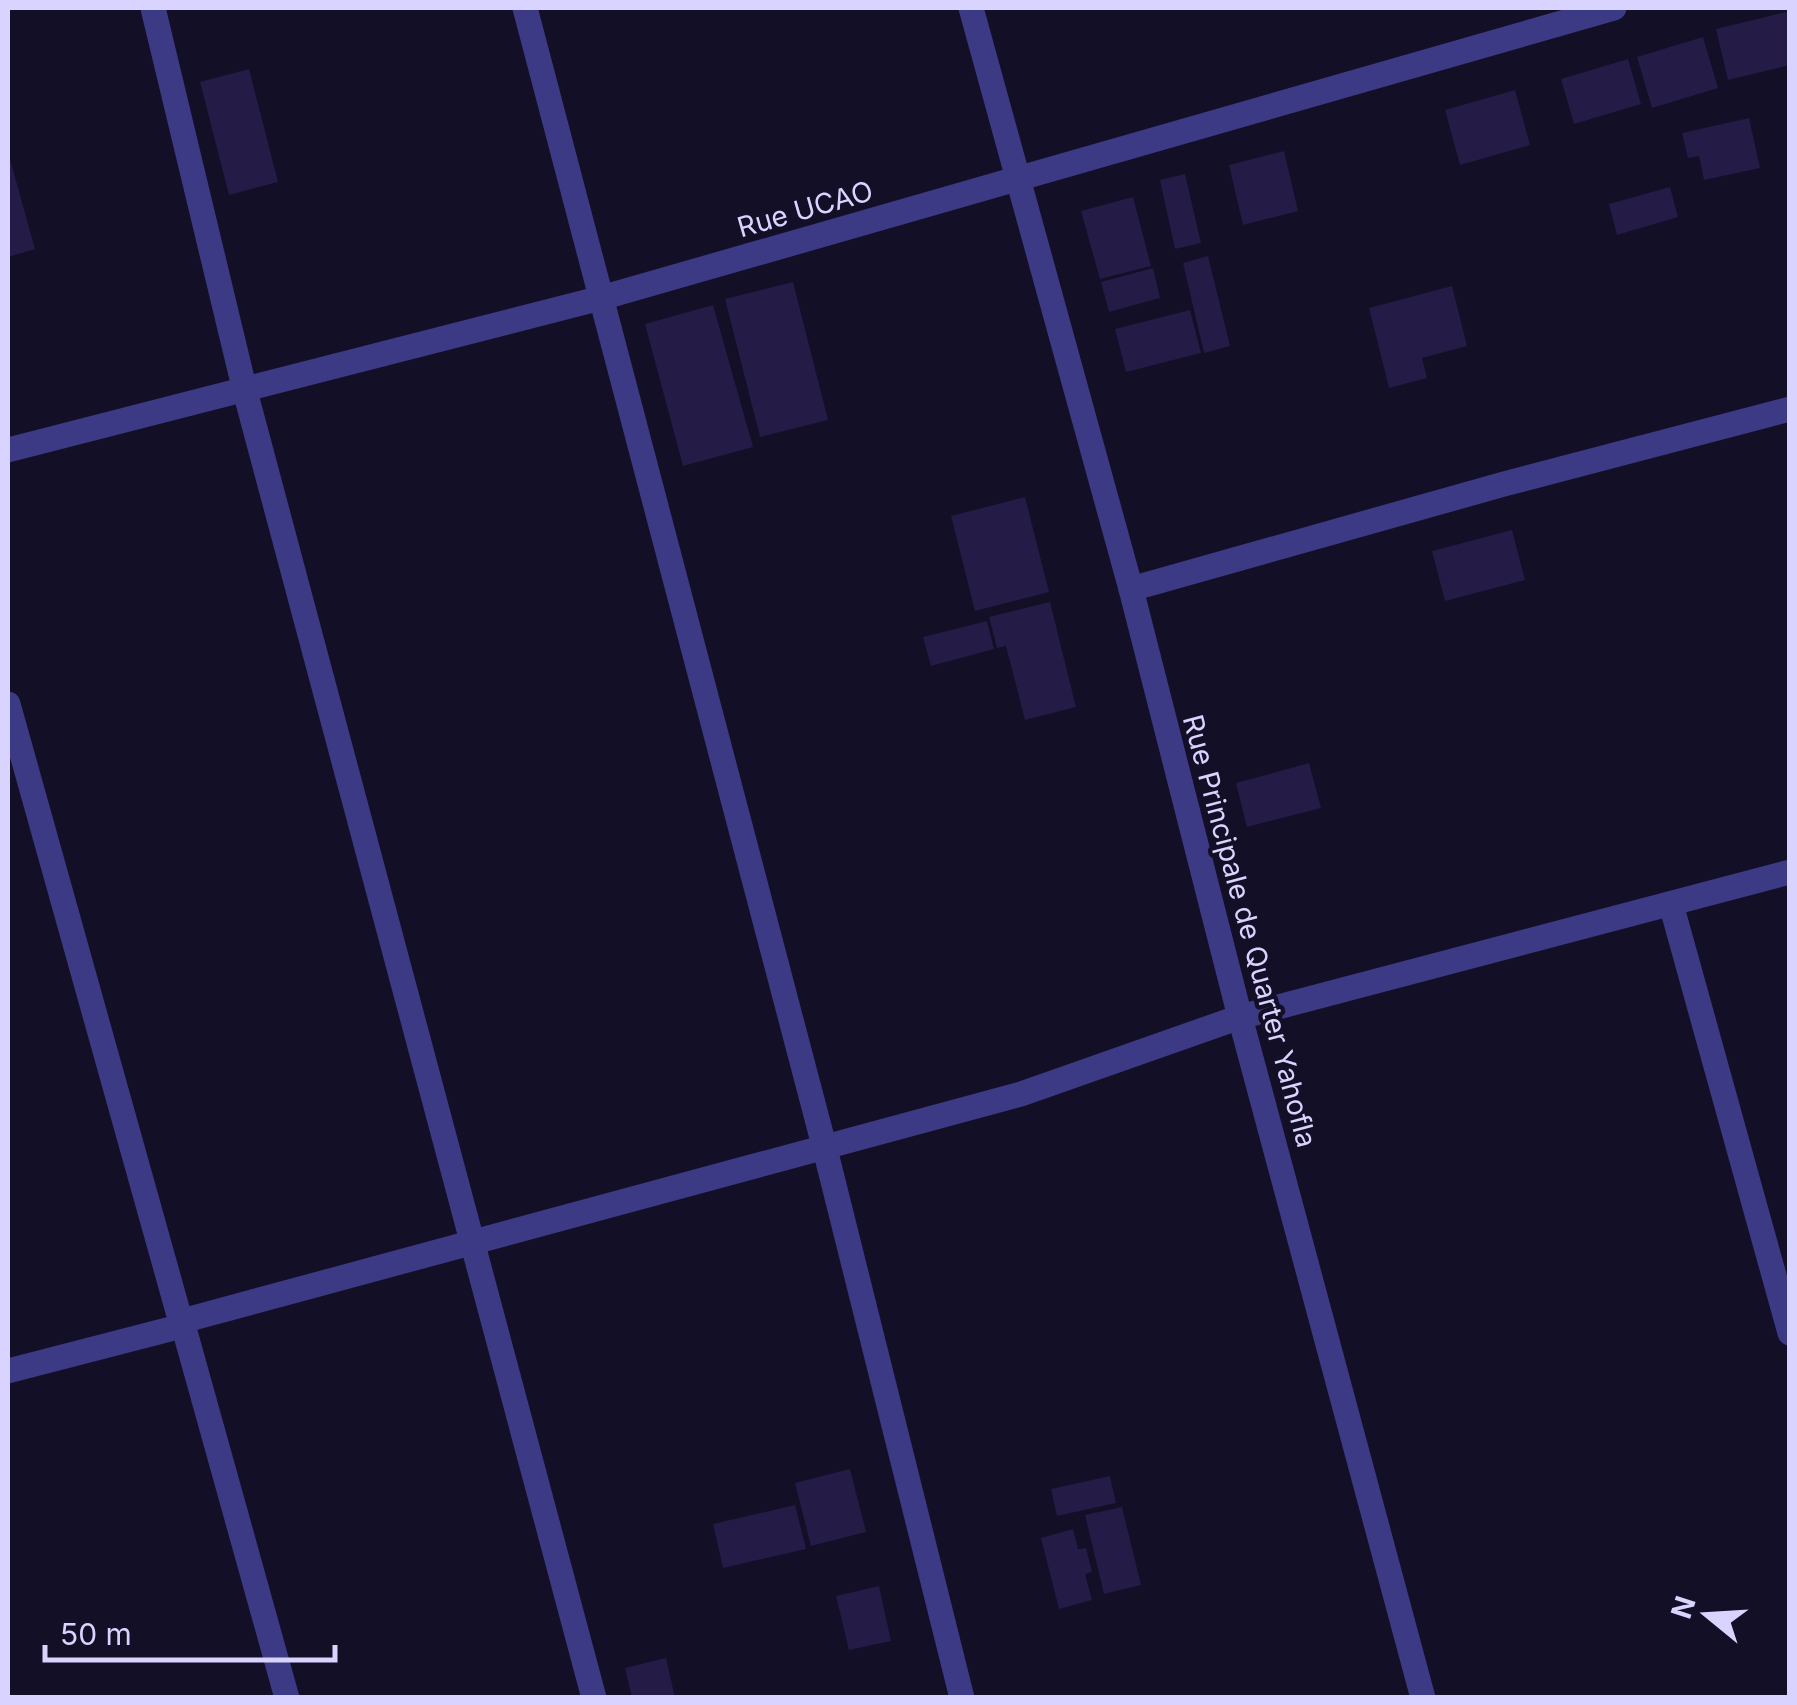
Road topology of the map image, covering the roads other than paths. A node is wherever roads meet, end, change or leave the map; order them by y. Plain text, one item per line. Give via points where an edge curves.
1 (153, 8) edge
2 (525, 8) edge
3 (971, 8) edge
4 (1614, 8) edge
5 (1016, 180) junction
6 (601, 298) junction
7 (245, 390) junction
8 (1790, 409) edge
9 (8, 450) edge
10 (1131, 589) junction
11 (8, 704) edge
12 (1790, 872) edge
13 (1670, 904) junction
14 (1240, 1018) junction
15 (825, 1149) junction
16 (472, 1240) junction
17 (182, 1323) junction
18 (1790, 1333) edge
19 (8, 1371) edge
20 (287, 1698) edge
21 (594, 1698) edge
22 (962, 1698) edge
23 (1423, 1698) edge

1 - 7 street
2 - 6 street
3 - 5 street, Rue Principale de Quarter Yahofla
4 - 5 street, Rue UCAO
5 - 6 street, Rue UCAO
5 - 10 street, Rue Principale de Quarter Yahofla
6 - 7 street, Rue UCAO
6 - 15 street
7 - 9 street, Rue UCAO
7 - 16 street
8 - 10 street
10 - 14 street, Rue Principale de Quarter Yahofla
11 - 17 street
12 - 13 street
13 - 14 street
13 - 18 street
14 - 15 street via 1021,1094
14 - 23 street, Rue Principale de Quarter Yahofla
15 - 16 street
15 - 22 street
16 - 17 street
16 - 21 street
17 - 19 street
17 - 20 street

